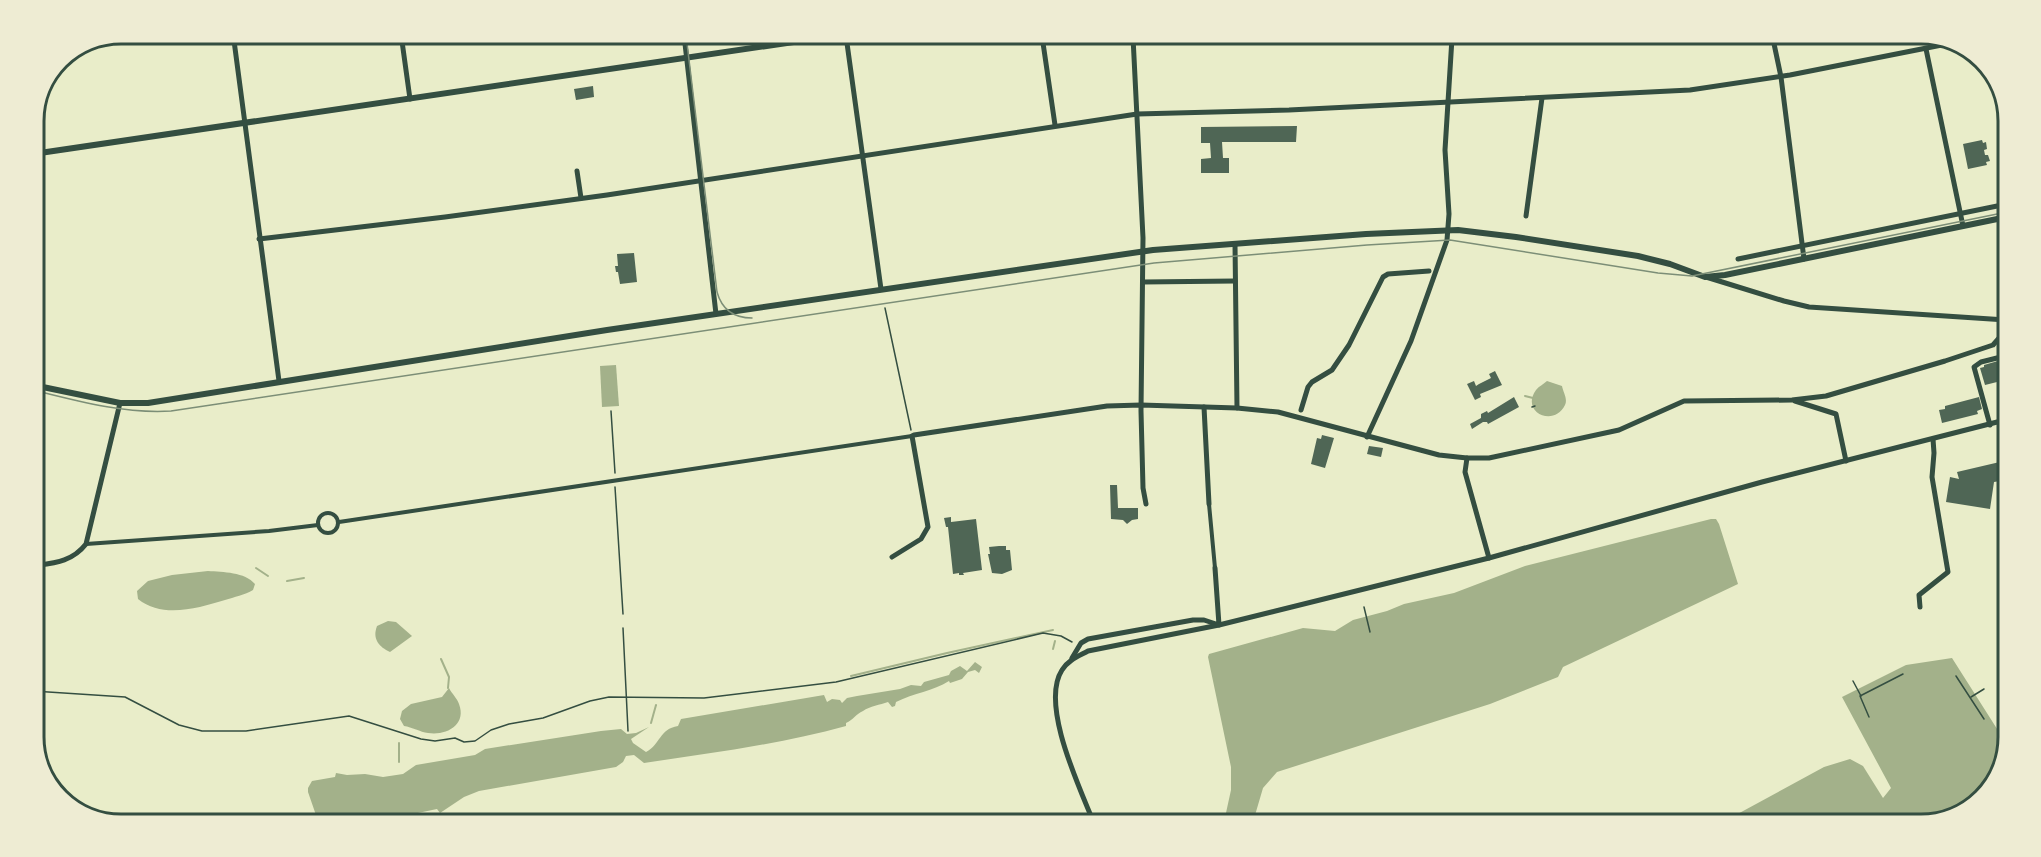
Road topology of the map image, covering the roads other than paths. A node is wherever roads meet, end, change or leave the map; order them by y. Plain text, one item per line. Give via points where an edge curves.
1 (234, 44) edge
2 (402, 44) edge
3 (685, 44) edge
4 (778, 44) edge
5 (847, 44) edge
6 (1043, 44) edge
7 (1133, 44) edge
8 (1452, 44) edge
9 (1774, 44) edge
10 (1939, 46) edge
11 (1926, 49) junction
12 (686, 57) junction
13 (1781, 77) junction
14 (1542, 98) junction
15 (410, 99) junction
16 (1447, 103) junction
17 (1137, 114) junction
18 (244, 123) junction
19 (1055, 125) junction
20 (44, 152) edge
21 (862, 156) junction
22 (577, 171) dead end
23 (700, 181) junction
24 (581, 198) junction
25 (1997, 206) edge
26 (1960, 213) junction
27 (1526, 216) dead end
28 (1997, 219) edge
29 (1963, 226) junction
30 (1449, 230) junction
31 (259, 238) junction
32 (1235, 244) junction
33 (1802, 246) junction
34 (1143, 252) junction
35 (1738, 259) dead end
36 (1804, 259) junction
37 (1429, 271) dead end
38 (1705, 277) junction
39 (1235, 281) junction
40 (1143, 282) junction
41 (882, 289) junction
42 (716, 314) junction
43 (1997, 320) edge
44 (1997, 340) edge
45 (1997, 358) edge
46 (279, 381) junction
47 (44, 387) edge
48 (1817, 398) junction
49 (1792, 400) junction
50 (120, 403) junction
51 (1142, 405) junction
52 (1204, 407) junction
53 (1237, 408) junction
54 (1820, 408) junction
55 (1301, 410) dead end
56 (1997, 423) edge
57 (1990, 425) junction
58 (912, 436) junction
59 (1367, 437) junction
60 (1933, 439) junction
61 (1467, 458) junction
62 (1846, 460) junction
63 (1146, 504) dead end
64 (1209, 504) joint
65 (339, 522) junction
66 (318, 525) junction
67 (86, 544) junction
68 (892, 557) dead end
69 (1489, 558) junction
70 (44, 564) edge
71 (1215, 568) joint
72 (1920, 607) dead end
73 (1219, 625) junction
74 (1072, 660) junction
75 (1090, 814) edge

1 - 18 street
2 - 15 street
3 - 12 street
4 - 12 street
5 - 21 street
6 - 19 street
7 - 17 street
8 - 16 street
9 - 13 street
10 - 11 street
11 - 13 street
11 - 26 street
12 - 15 street
12 - 23 street
13 - 14 street via 1694,90
13 - 33 street
14 - 16 street
14 - 27 street
15 - 18 street
16 - 17 street
16 - 30 street
17 - 19 street
17 - 34 street
18 - 20 street
18 - 31 street
19 - 21 street
21 - 23 street
21 - 41 street
22 - 24 street
23 - 24 street
23 - 42 street
24 - 31 street
25 - 26 street
26 - 29 street
26 - 33 street
28 - 29 street
29 - 36 street
30 - 32 street
30 - 38 street via 1638,256
30 - 59 street via 1411,341
31 - 46 street
32 - 34 street
32 - 39 street
33 - 35 street
33 - 36 street
34 - 40 street
34 - 41 street
36 - 38 street
37 - 55 street via 1383,277 1350,345 1332,370 1308,387
38 - 43 street via 1809,307
39 - 40 street
39 - 53 street
40 - 51 street
41 - 42 street
42 - 46 street
44 - 48 street via 1984,349
45 - 57 street via 1975,366
46 - 50 street via 148,403
47 - 50 street
48 - 49 street
48 - 54 street
49 - 54 street
49 - 61 street via 1684,401 1619,430 1503,455
50 - 67 street
51 - 52 street
51 - 58 street via 1087,409
51 - 63 street
52 - 53 street
52 - 64 street
53 - 59 street via 1278,412
54 - 62 street via 1838,416
56 - 57 street
57 - 60 street
58 - 65 street
58 - 68 street via 928,527 921,539
59 - 61 street
60 - 62 street
60 - 72 street via 1932,477 1948,572 1919,595
61 - 69 street via 1465,472
62 - 69 street
64 - 71 street
65 - 66 street via 336,530 328,534
65 - 66 street via 327,513
66 - 67 street
67 - 70 street via 65,560
69 - 73 street
71 - 73 street
73 - 74 street via 1088,651
73 - 74 street via 1193,620 1088,639 1081,643
74 - 75 street via 1062,669 1054,696 1057,718

